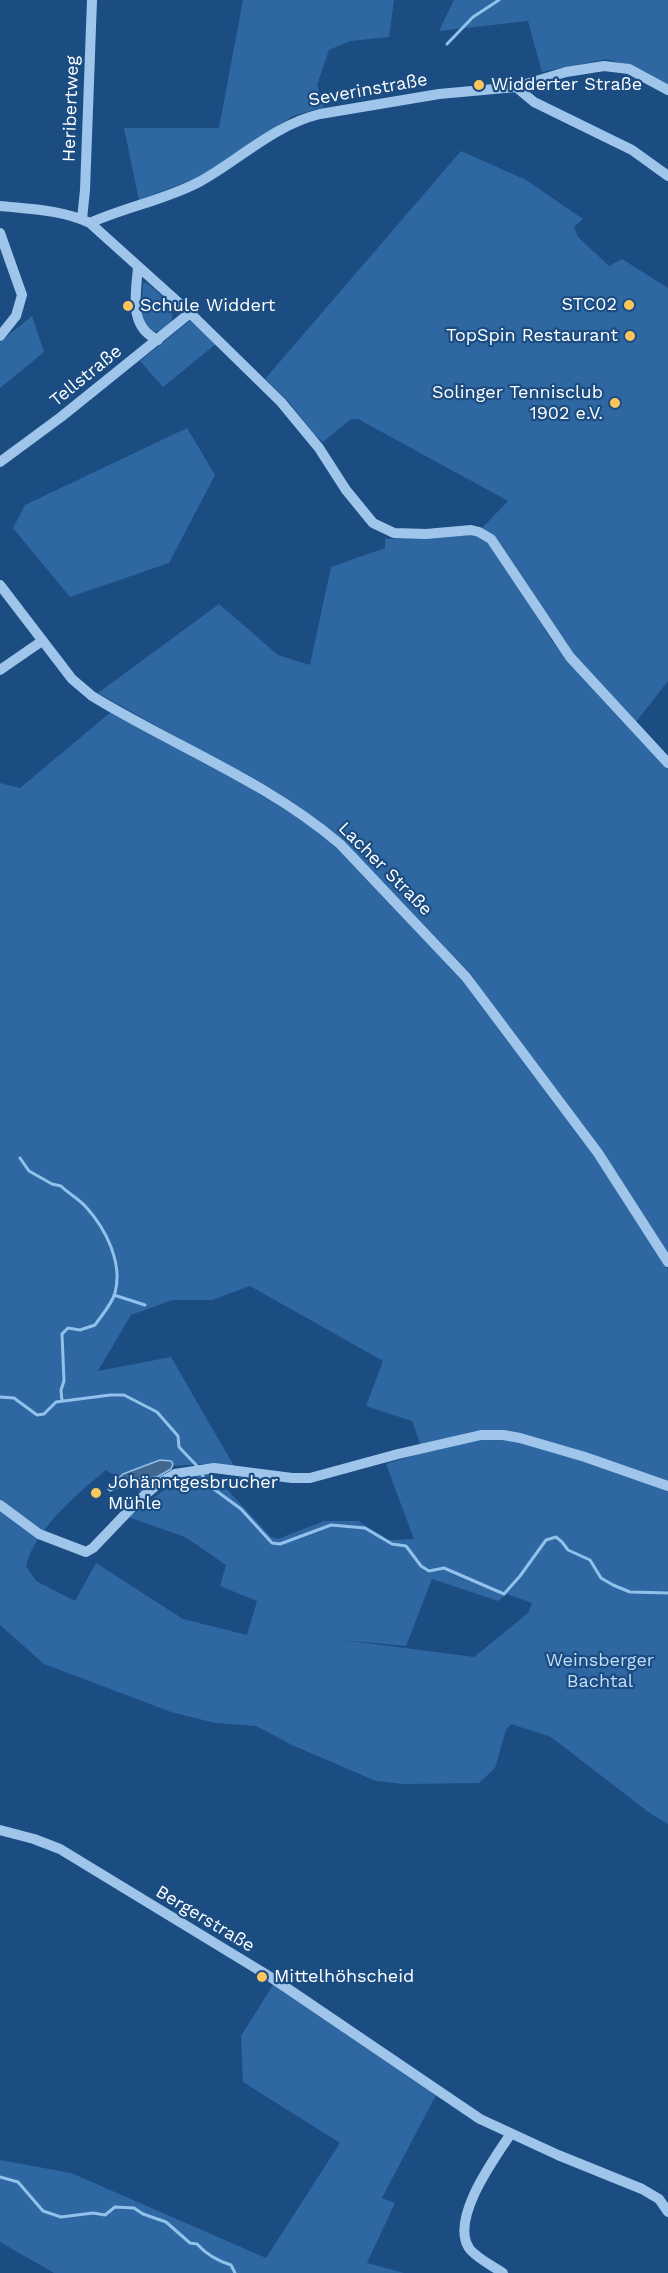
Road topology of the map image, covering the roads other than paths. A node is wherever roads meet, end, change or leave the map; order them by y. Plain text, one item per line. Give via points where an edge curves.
1 (92, 0) edge
2 (516, 87) junction
3 (668, 90) edge
4 (668, 176) edge
5 (0, 206) edge
6 (86, 221) junction
7 (0, 233) edge
8 (138, 267) junction
9 (190, 313) junction
10 (0, 336) edge
11 (158, 340) junction
12 (0, 462) edge
13 (0, 585) edge
14 (42, 641) junction
15 (0, 670) edge
16 (668, 763) edge
17 (668, 1262) edge
18 (668, 1486) edge
19 (0, 1505) edge
20 (0, 1830) edge
21 (510, 2134) junction
22 (667, 2205) edge
23 (503, 2273) edge

1 - 6 street, Heribertweg
2 - 3 street, Severinstraße via 604,66 629,69
2 - 4 street via 534,102 632,150
2 - 6 street, Severinstraße via 409,99 306,118 194,184
5 - 6 street
6 - 8 street
7 - 10 street via 22,298 16,316
8 - 9 street
8 - 11 street via 137,319 144,332
9 - 11 street, Tellstraße
9 - 16 street via 290,412 373,523 394,533 471,530 491,539 570,657
11 - 12 street, Tellstraße
13 - 14 street, Lacher Straße
14 - 15 street
14 - 17 street, Lacher Straße via 72,679 92,696 238,774 340,844 466,977 598,1154
18 - 19 street via 585,1457 503,1435 481,1435 310,1478 222,1468 175,1474 138,1501 86,1552 39,1534
20 - 21 street, Bergerstraße via 60,1849 272,1978 480,2119
21 - 22 street, Bergerstraße via 642,2189
21 - 23 street via 487,2169 464,2224 470,2249

